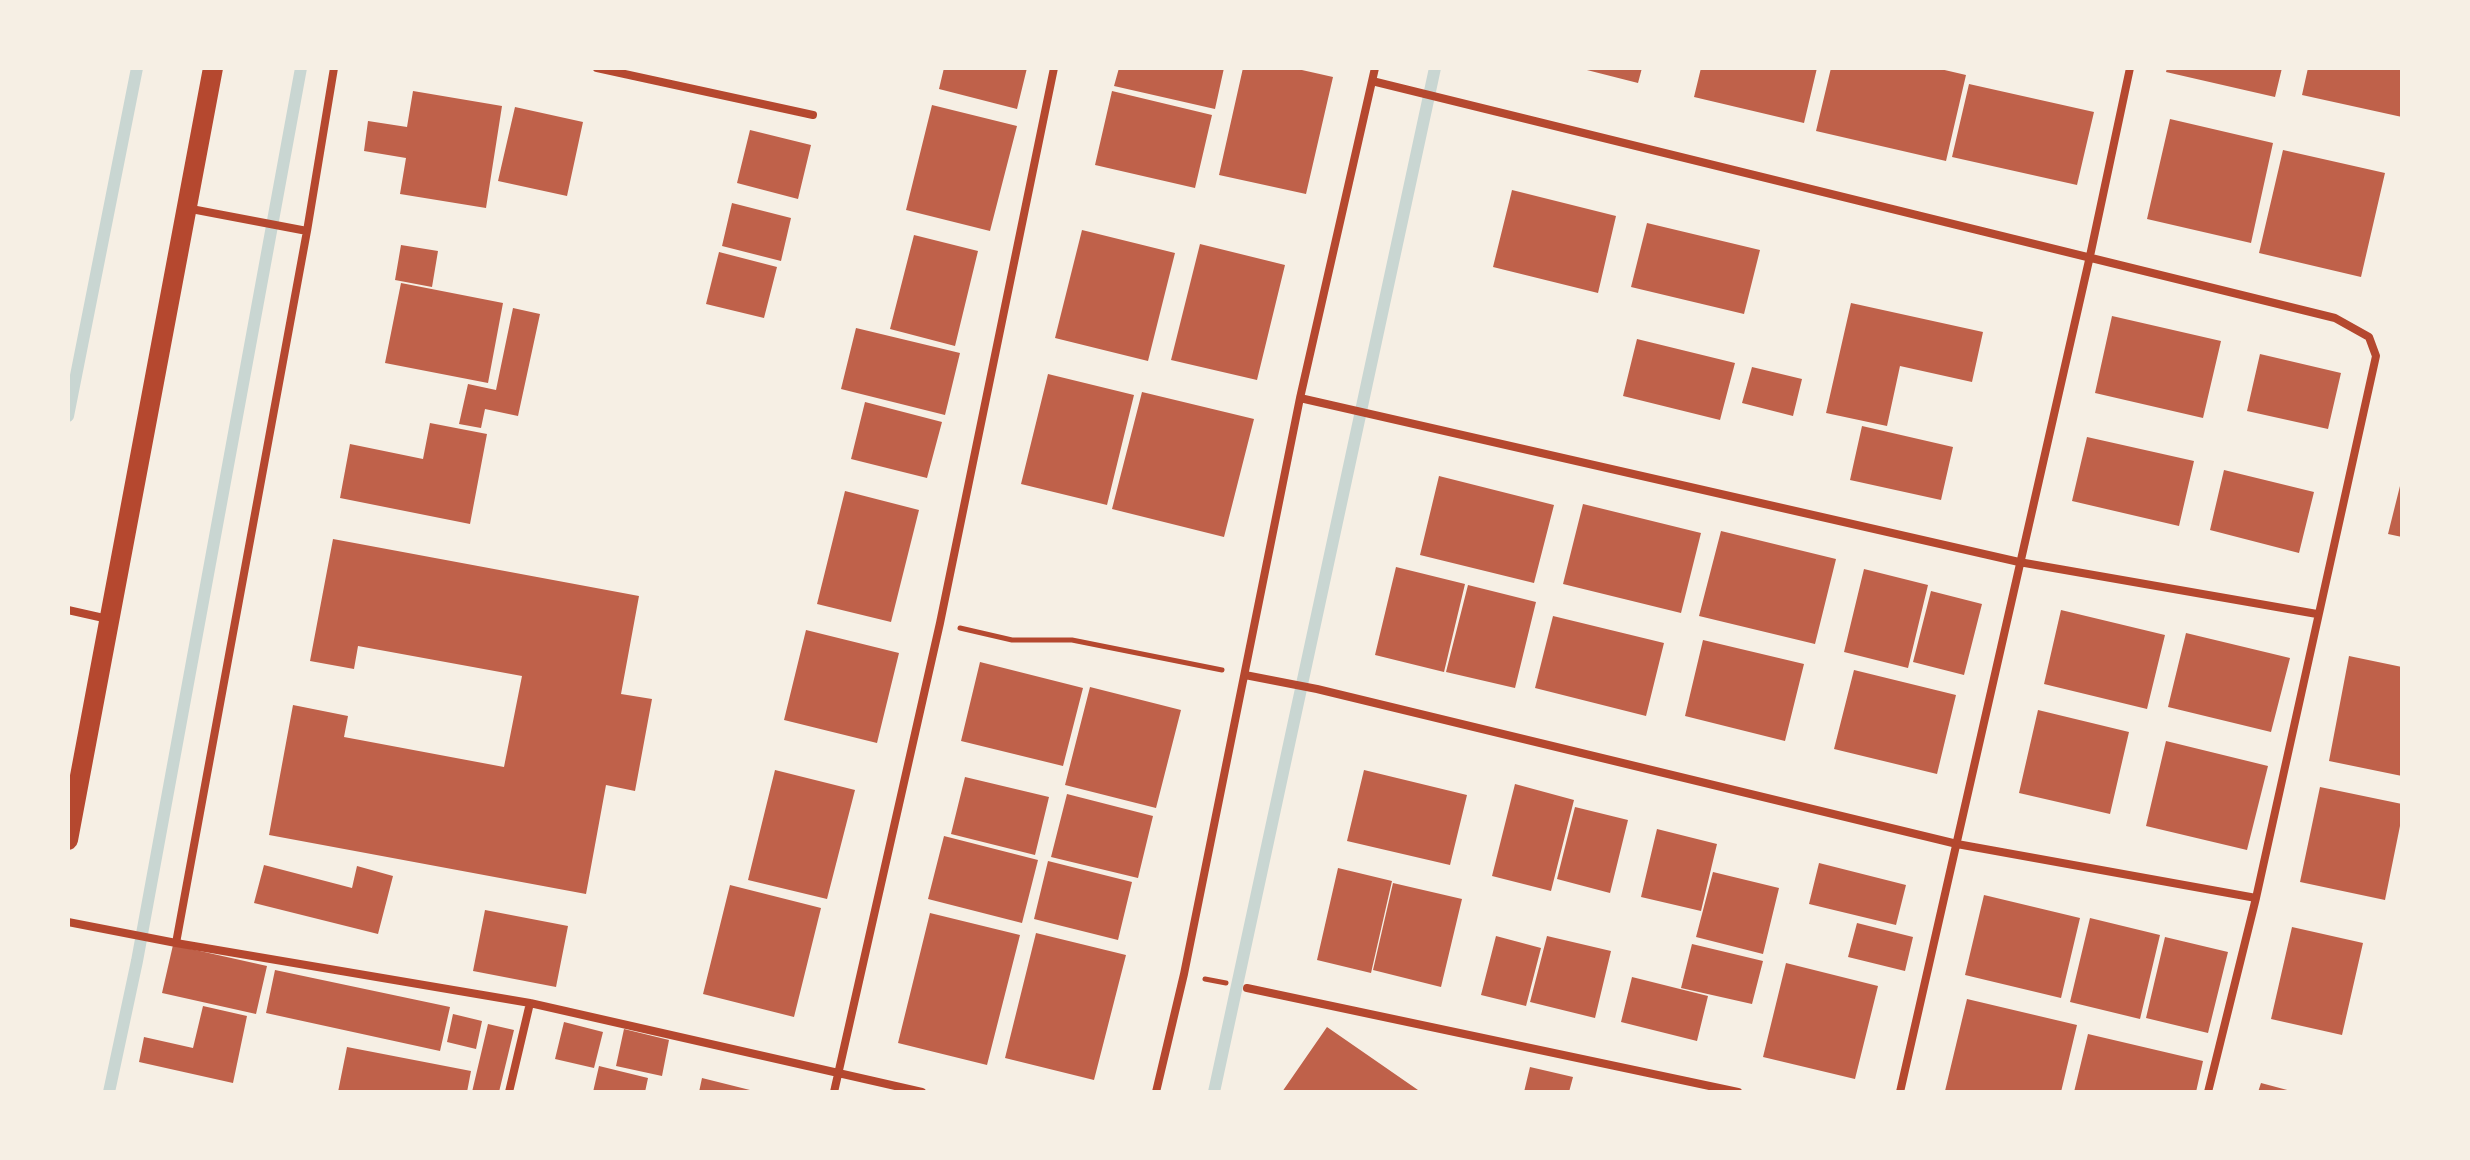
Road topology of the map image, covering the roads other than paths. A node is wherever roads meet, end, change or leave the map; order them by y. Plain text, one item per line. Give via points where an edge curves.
1 (213, 68) edge
2 (334, 68) edge
3 (597, 68) edge
4 (1054, 68) edge
5 (1375, 68) edge
6 (2130, 68) edge
7 (611, 70) edge
8 (1372, 81) junction
9 (813, 115) dead end
10 (185, 208) junction
11 (307, 231) junction
12 (2090, 256) junction
13 (1300, 398) junction
14 (2019, 562) junction
15 (68, 610) edge
16 (2317, 614) junction
17 (109, 620) junction
18 (1245, 675) junction
19 (68, 840) edge
20 (1957, 844) junction
21 (2256, 898) junction
22 (68, 922) edge
23 (176, 943) junction
24 (1247, 988) dead end
25 (530, 1003) junction
26 (839, 1072) junction
27 (509, 1092) edge
28 (834, 1092) edge
29 (922, 1092) edge
30 (1156, 1092) edge
31 (1738, 1092) edge
32 (1900, 1092) edge
33 (2208, 1092) edge

1 - 10 main road
2 - 11 street
3 - 7 street
4 - 26 street via 940,623
5 - 8 street
6 - 12 street
7 - 9 street
8 - 12 street
8 - 13 street
10 - 11 street
10 - 17 main road
11 - 23 street
12 - 14 street
12 - 16 street via 2335,318 2369,337 2376,356
13 - 14 street
13 - 18 street
14 - 16 street
14 - 20 street
15 - 17 street
16 - 21 street
17 - 19 main road
18 - 20 street
18 - 30 street
20 - 21 street
20 - 32 street
21 - 33 street
22 - 23 street
23 - 25 street
24 - 31 street
25 - 26 street
25 - 27 street
26 - 28 street
26 - 29 street

